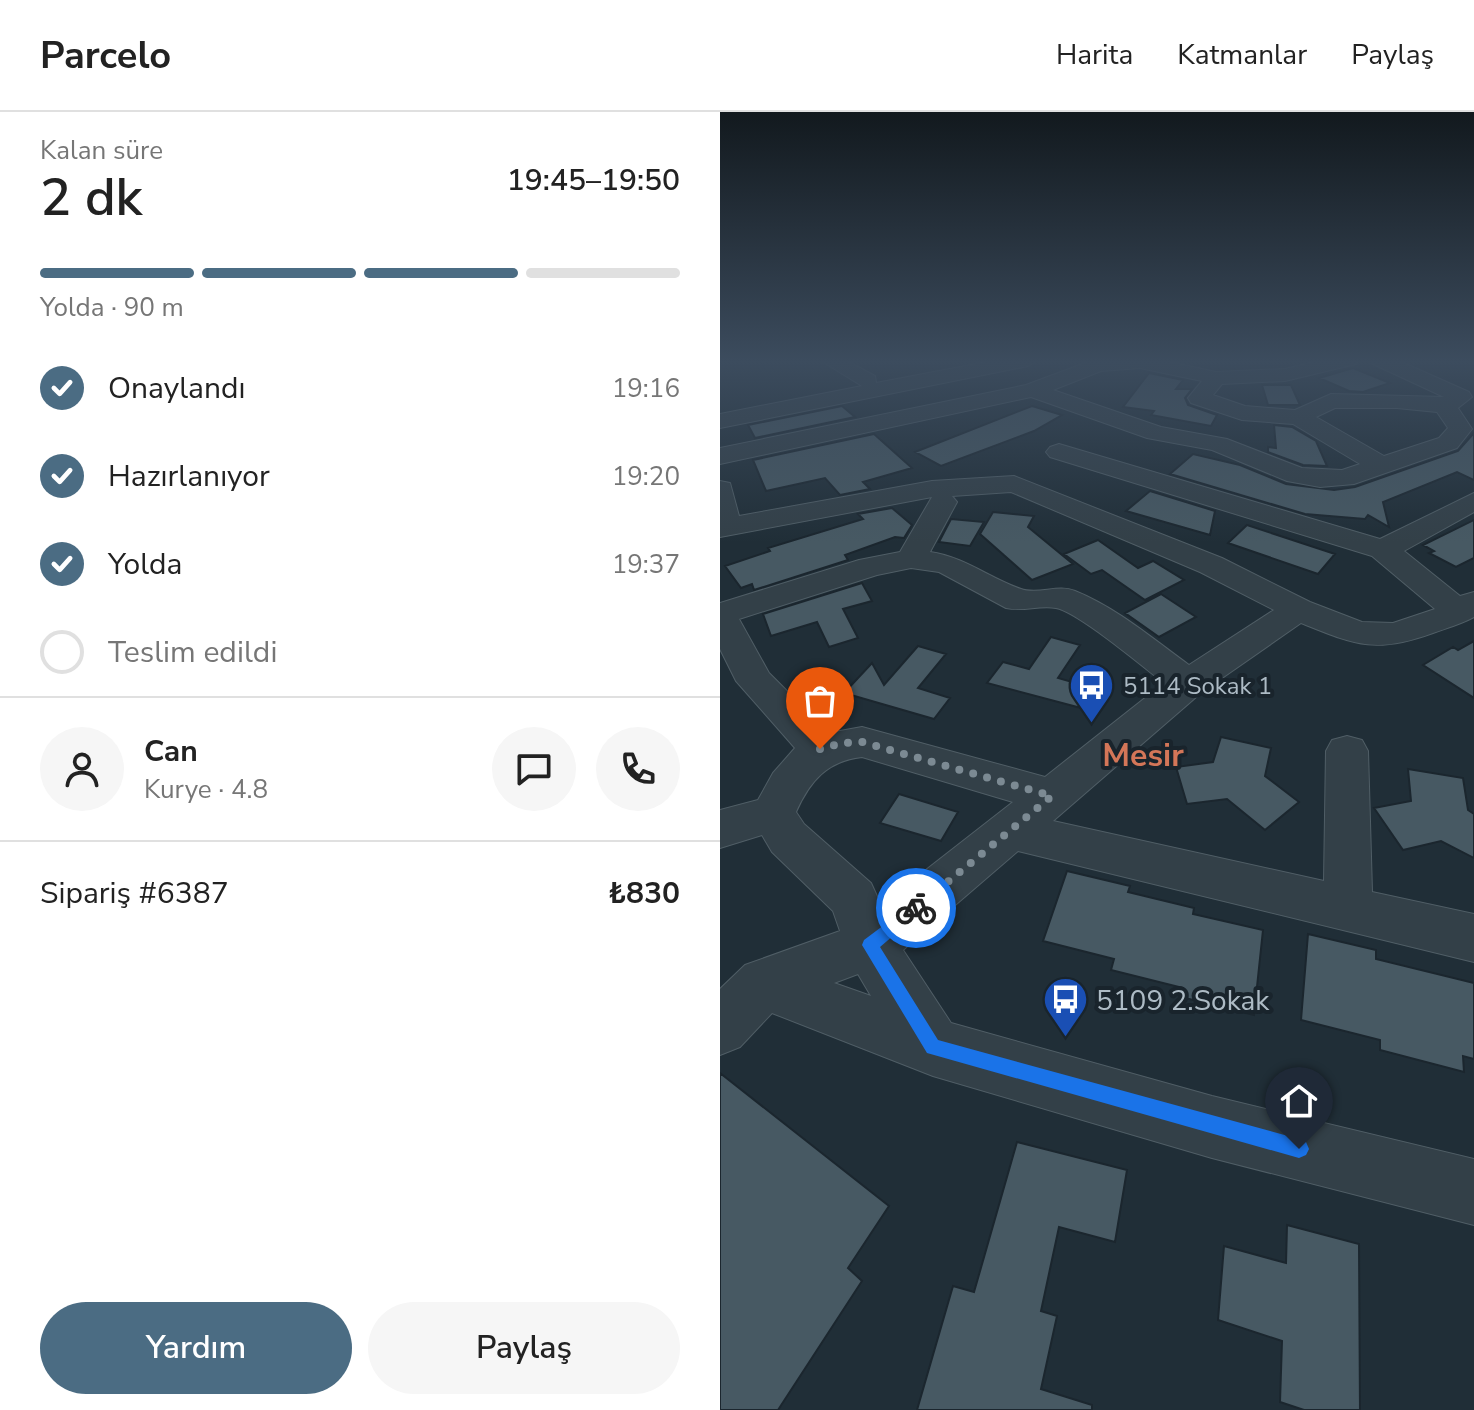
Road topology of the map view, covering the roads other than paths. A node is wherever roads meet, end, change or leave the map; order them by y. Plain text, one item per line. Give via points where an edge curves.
1 (887, 421) edge
2 (1089, 421) edge
3 (1141, 421) edge
4 (1251, 421) edge
5 (1305, 421) edge
6 (1460, 421) edge
7 (1218, 444) junction
8 (1059, 452) junction
9 (720, 456) edge
10 (1382, 466) junction
11 (1014, 484) junction
12 (720, 489) edge
13 (1474, 501) edge
14 (943, 502) dead end
15 (724, 527) edge
16 (1383, 550) junction
17 (911, 559) junction
18 (1467, 607) edge
19 (1298, 609) junction
20 (720, 614) edge
21 (1189, 683) junction
22 (820, 749) junction
23 (1347, 751) dead end
24 (1052, 796) junction
25 (773, 814) junction
26 (720, 829) edge
27 (1010, 830) junction
28 (1348, 909) junction
29 (1474, 938) edge
30 (870, 945) junction
31 (764, 984) junction
32 (720, 1027) edge
33 (933, 1047) junction
34 (1474, 1192) edge

1 - 9 street
2 - 8 street
3 - 7 street via 1156,433
4 - 7 street
5 - 10 street
6 - 10 street via 1448,443
7 - 10 street via 1296,475 1320,479 1345,478
8 - 11 street
8 - 16 street
11 - 15 street via 932,489
11 - 19 street via 1211,565
12 - 15 street
13 - 16 street
14 - 17 street
16 - 18 street
17 - 20 street
17 - 21 street via 947,564 1018,601 1063,598
18 - 19 street via 1397,634 1377,636
19 - 21 street
20 - 22 street via 755,681
21 - 24 street
22 - 24 street via 862,742
22 - 25 street via 787,782
23 - 28 street
24 - 27 street
25 - 26 street
25 - 30 street via 788,838 854,899
27 - 28 street
27 - 30 street
28 - 29 street
30 - 31 street
30 - 33 street
31 - 32 street
31 - 33 street
33 - 34 street via 1212,1127

